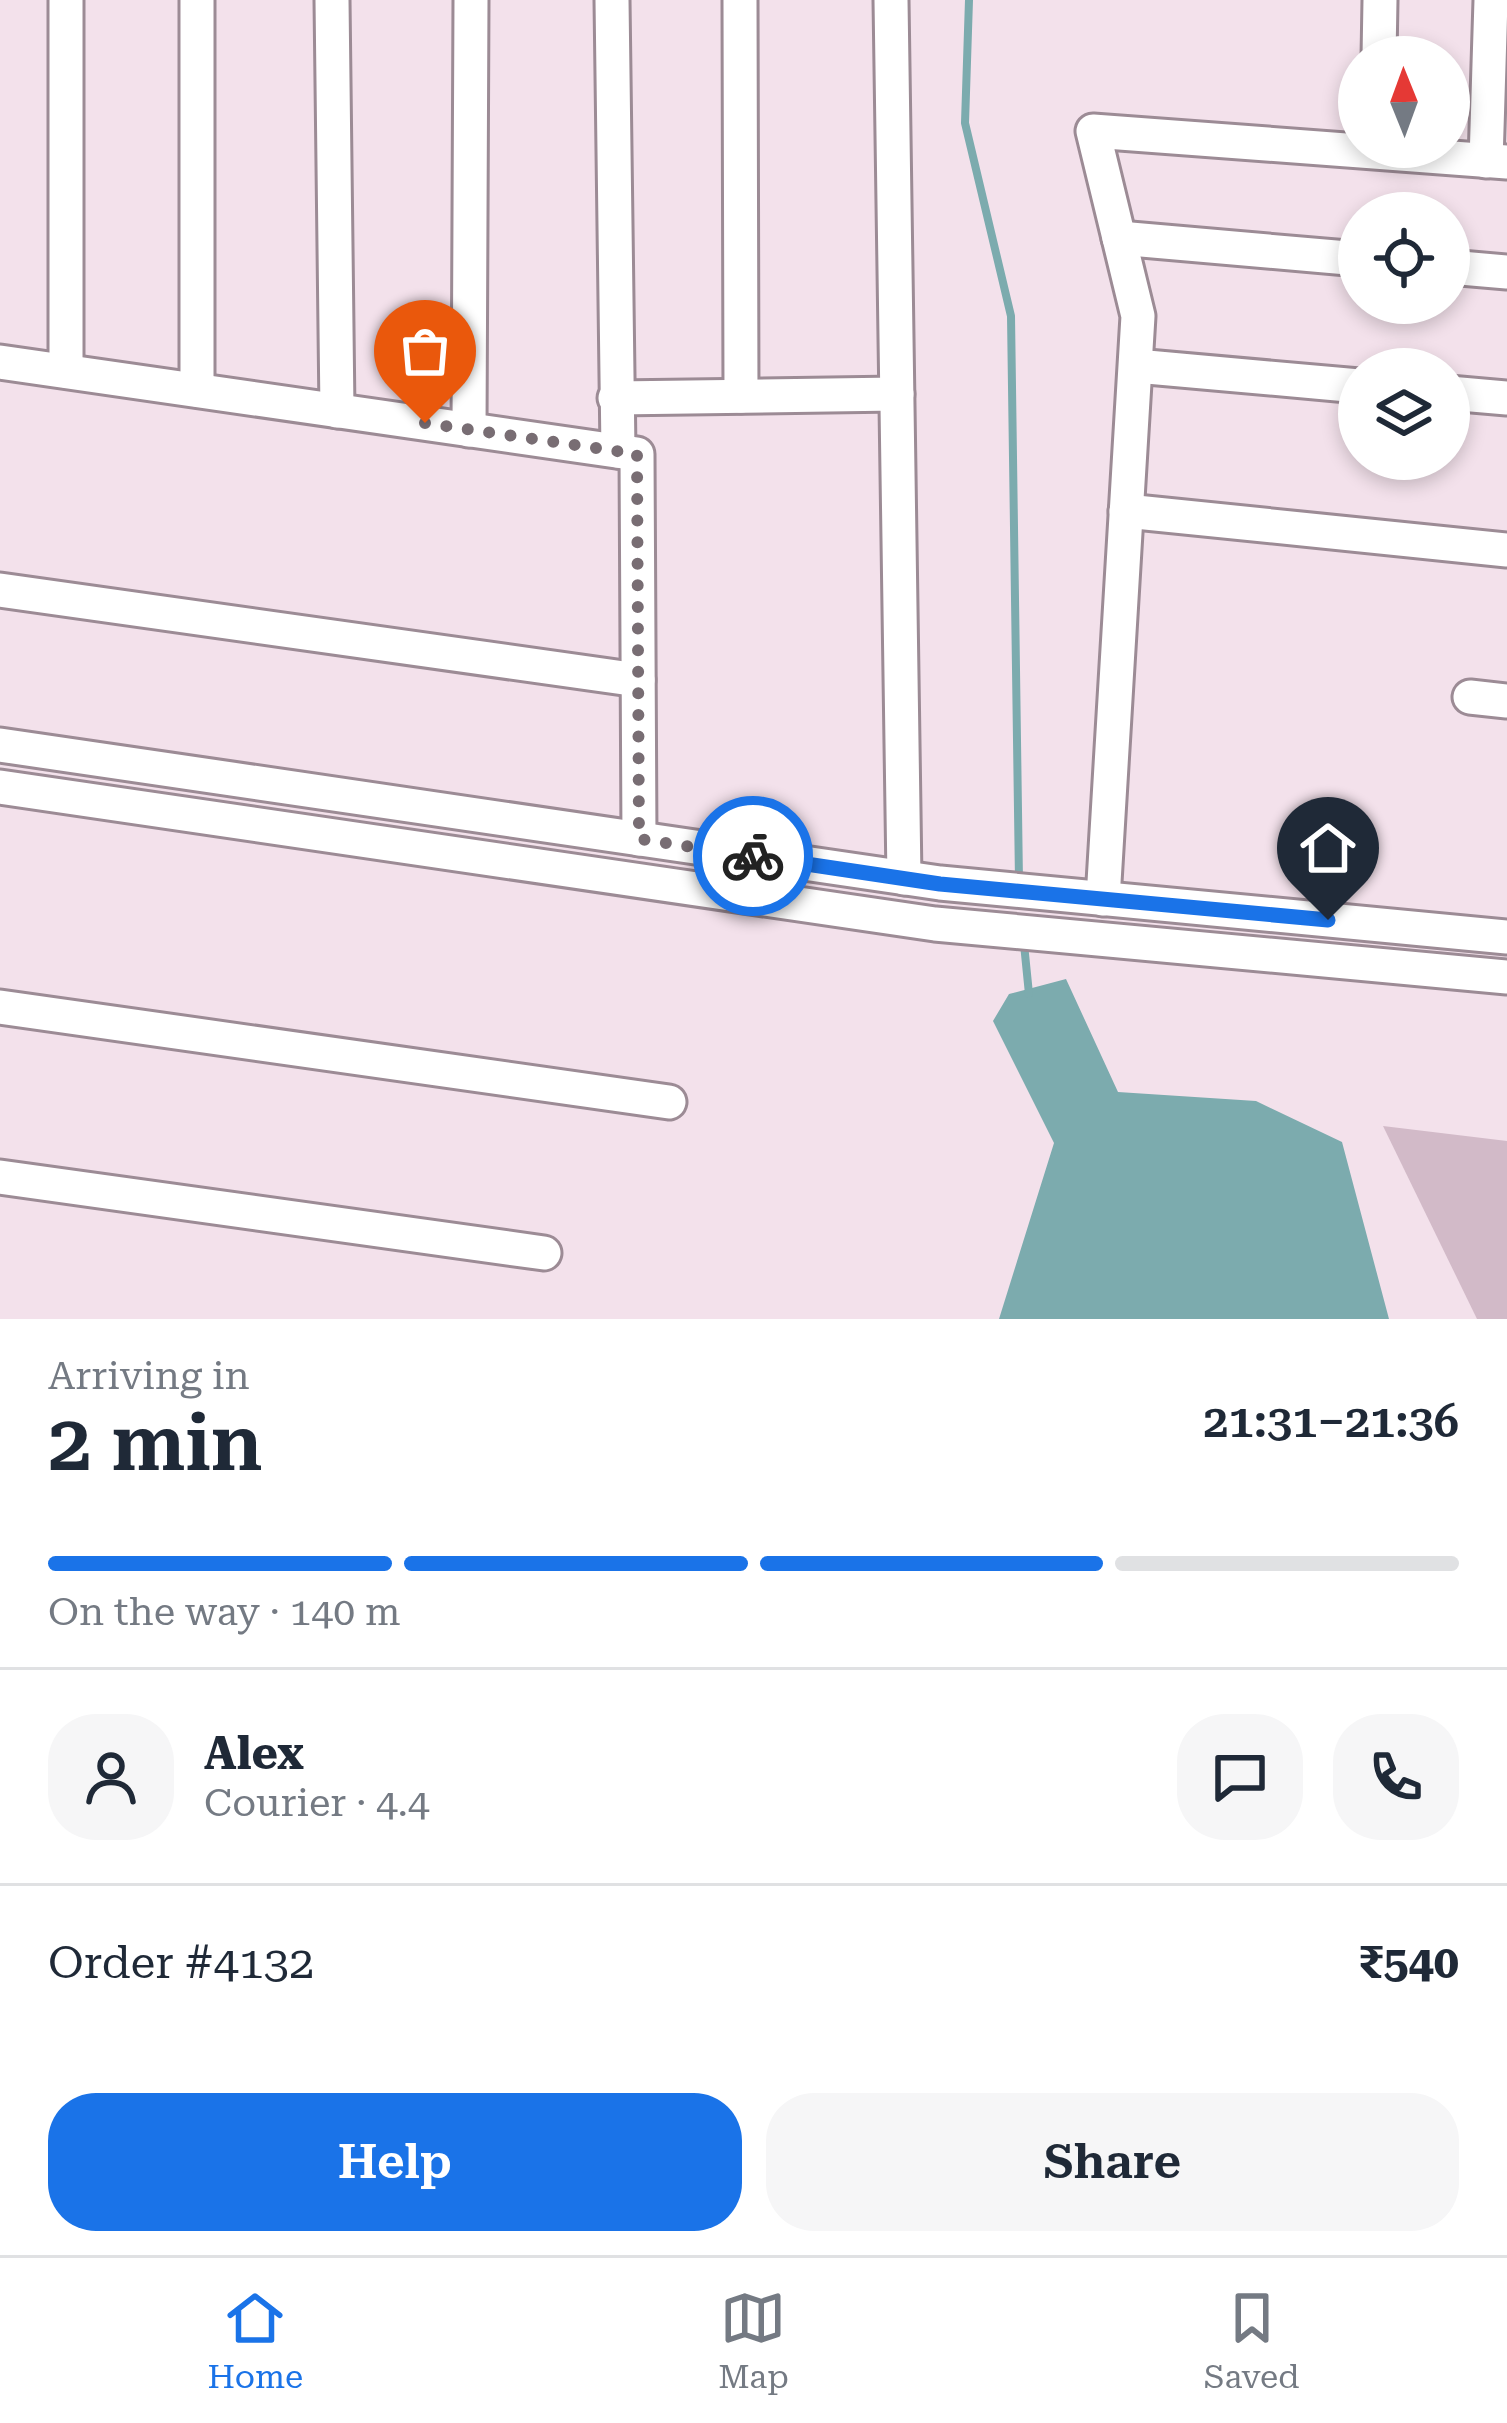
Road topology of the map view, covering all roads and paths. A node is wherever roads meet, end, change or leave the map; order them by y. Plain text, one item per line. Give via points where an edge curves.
1 (66, 0) edge
2 (197, 0) edge
3 (332, 0) edge
4 (471, 0) edge
5 (612, 0) edge
6 (740, 0) edge
7 (891, 0) edge
8 (1380, 0) edge
9 (1490, 0) edge
10 (1379, 36) edge
11 (1338, 148) edge
12 (1497, 161) edge
13 (1119, 238) junction
14 (1338, 257) edge
15 (1470, 269) edge
16 (1507, 272) edge
17 (0, 362) edge
18 (1136, 366) junction
19 (66, 371) junction
20 (1338, 384) edge
21 (197, 390) junction
22 (897, 394) junction
23 (1470, 395) edge
24 (741, 396) junction
25 (615, 398) junction
26 (1507, 398) edge
27 (338, 411) junction
28 (469, 430) junction
29 (618, 451) junction
30 (1126, 511) junction
31 (1507, 550) edge
32 (0, 590) edge
33 (638, 680) junction
34 (1471, 697) dead end
35 (1507, 701) edge
36 (0, 745) edge
37 (0, 787) edge
38 (639, 839) junction
39 (904, 878) junction
40 (1088, 898) junction
41 (1507, 937) edge
42 (1507, 977) edge
43 (0, 1007) edge
44 (669, 1102) dead end
45 (0, 1178) edge
46 (544, 1252) dead end

1 - 19 street
2 - 21 street
3 - 27 street
4 - 28 street
5 - 25 street
6 - 24 street
7 - 22 street
8 - 10 street
9 - 12 street
11 - 13 street via 1093,131
13 - 14 street
13 - 18 street via 1138,316
15 - 16 street
17 - 19 street
18 - 20 street
18 - 30 street
19 - 21 street
21 - 27 street
22 - 24 street
22 - 39 street
23 - 26 street
24 - 25 street
25 - 29 street
27 - 28 street
28 - 29 street
29 - 33 street via 637,454
30 - 31 street
30 - 40 street
32 - 33 street
33 - 38 street
34 - 35 street
36 - 38 street
37 - 42 street via 934,924
38 - 39 street
39 - 40 street
40 - 41 street
43 - 44 street
45 - 46 street

